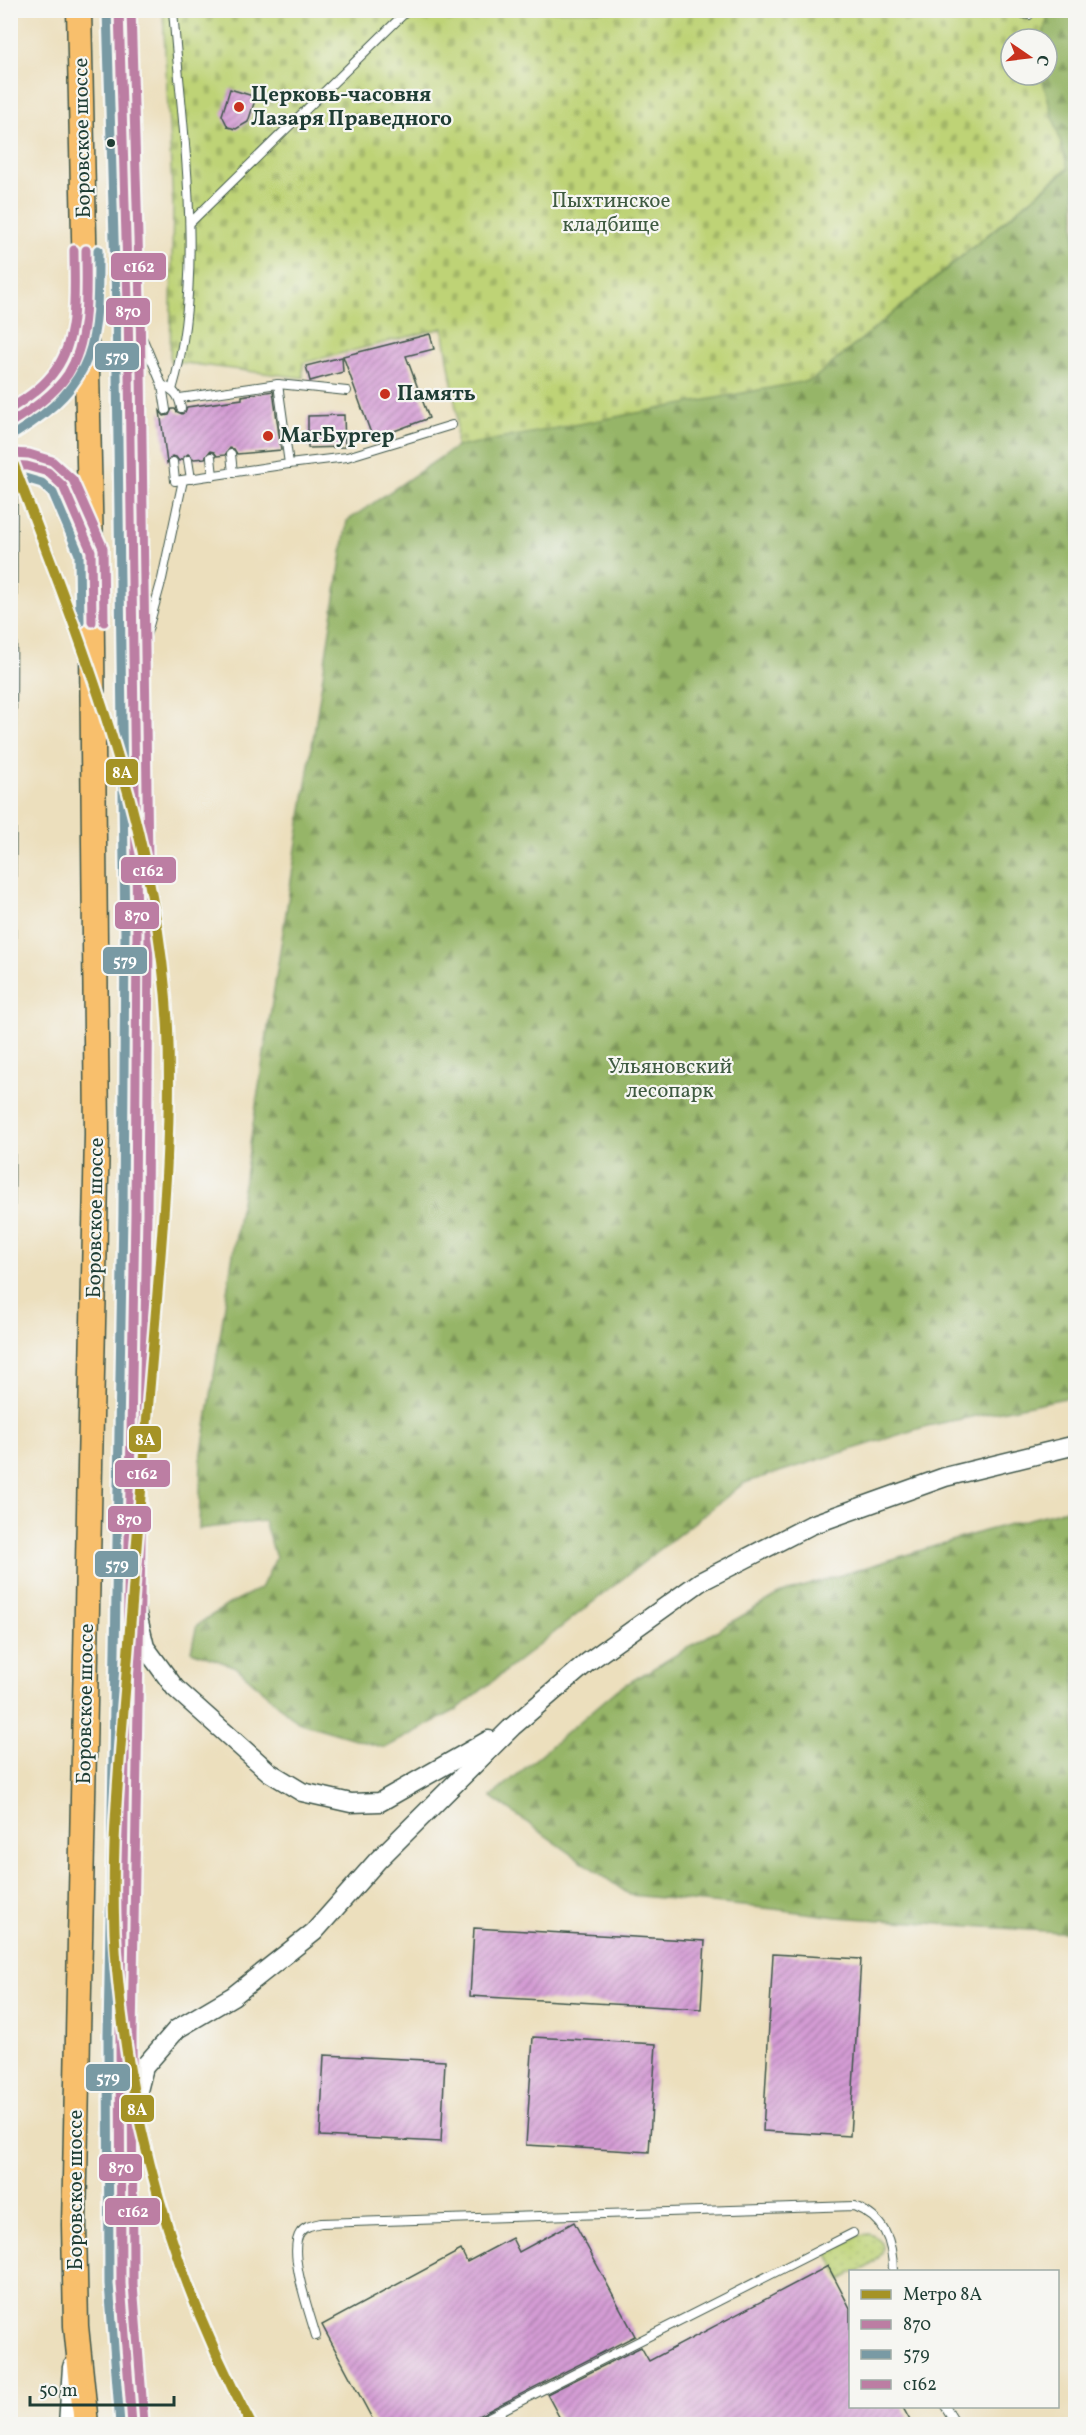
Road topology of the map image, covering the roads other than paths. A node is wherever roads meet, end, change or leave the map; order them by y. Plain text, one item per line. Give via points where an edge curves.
1 (79, 10) edge
2 (119, 10) edge
3 (173, 10) edge
4 (408, 10) edge
5 (1004, 10) edge
6 (1029, 15) dead end
7 (190, 223) junction
8 (128, 302) junction
9 (87, 310) junction
10 (278, 384) junction
11 (162, 385) junction
12 (172, 390) junction
13 (347, 391) dead end
14 (223, 392) junction
15 (203, 395) junction
16 (180, 398) junction
17 (224, 402) dead end
18 (204, 405) dead end
19 (181, 408) dead end
20 (166, 410) dead end
21 (10, 423) edge
22 (452, 425) dead end
23 (231, 454) dead end
24 (211, 457) dead end
25 (188, 460) dead end
26 (173, 462) dead end
27 (289, 464) junction
28 (12, 465) edge
29 (233, 473) junction
30 (213, 476) junction
31 (187, 480) junction
32 (91, 551) junction
33 (133, 684) junction
34 (10, 1274) edge
35 (1076, 1445) edge
36 (129, 1580) junction
37 (512, 1727) junction
38 (120, 2163) junction
39 (853, 2233) dead end
40 (893, 2270) edge
41 (76, 2326) junction
42 (316, 2336) dead end
43 (946, 2408) edge
44 (499, 2412) junction
45 (68, 2424) edge
46 (86, 2424) edge
47 (132, 2424) edge
48 (475, 2424) edge
49 (506, 2424) edge
50 (956, 2424) edge

1 - 9 main road, Боровское шоссе
2 - 8 main road, Боровское шоссе
3 - 7 lane
4 - 7 lane
5 - 6 lane
7 - 12 lane via 186,321
8 - 11 lane
8 - 33 main road, Боровское шоссе
9 - 21 street via 71,368 50,394
9 - 32 main road, Боровское шоссе
10 - 13 lane
10 - 14 lane
10 - 27 lane
11 - 12 lane
11 - 20 lane
12 - 16 lane
14 - 15 lane
14 - 17 lane
15 - 16 lane
15 - 18 lane
16 - 19 lane
22 - 27 lane via 347,457
23 - 29 lane
24 - 30 lane
25 - 31 lane
26 - 31 lane via 175,481
27 - 29 lane
28 - 32 street via 48,472 63,486
28 - 34 lane
29 - 30 lane
30 - 31 lane
31 - 33 lane
32 - 41 main road, Боровское шоссе via 97,1134 75,2164
33 - 36 main road, Боровское шоссе via 136,945
35 - 37 street via 945,1477 811,1525 700,1582 588,1662
36 - 37 street via 144,1647 175,1688 269,1772 302,1792 351,1803 380,1802
36 - 38 main road, Боровское шоссе
37 - 38 street via 378,1860 314,1932 233,1996 177,2029 144,2067
38 - 47 main road, Боровское шоссе via 122,2284
39 - 44 lane
40 - 42 lane via 889,2241 881,2226 868,2212 854,2206 321,2223 301,2232 296,2248
41 - 45 street
41 - 46 main road, Боровское шоссе
43 - 50 lane
44 - 48 lane
44 - 49 lane

